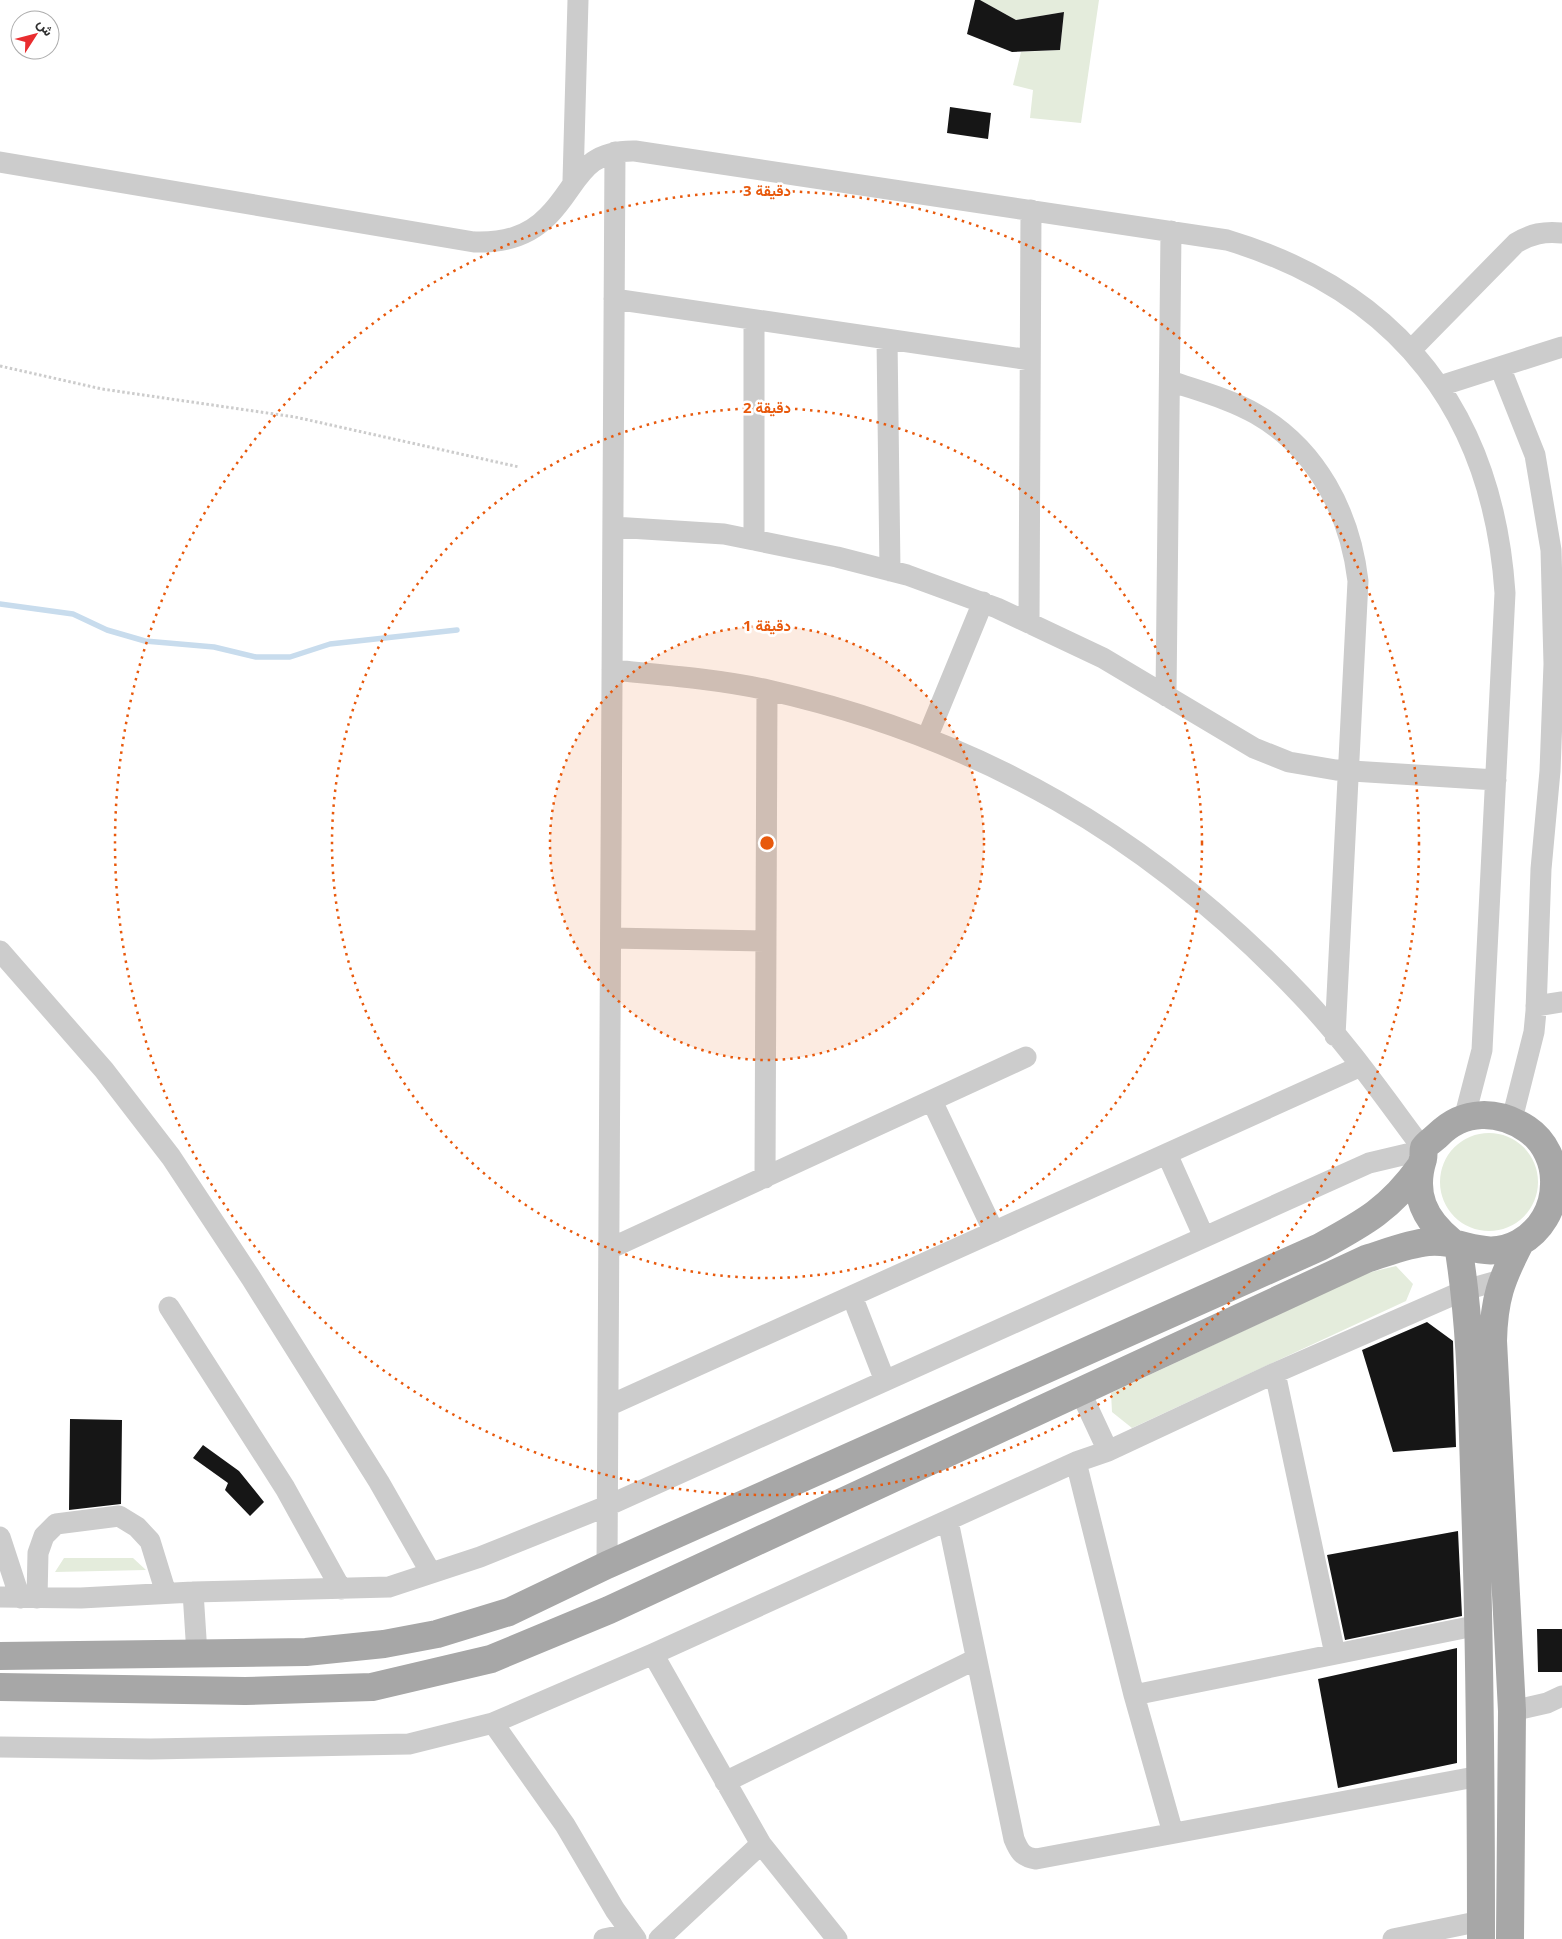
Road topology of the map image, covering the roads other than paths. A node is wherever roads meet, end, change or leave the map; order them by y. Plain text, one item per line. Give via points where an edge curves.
1 (578, 0) edge
2 (615, 152) junction
3 (0, 162) edge
4 (573, 181) junction
5 (1031, 210) junction
6 (1171, 231) junction
7 (1562, 233) edge
8 (614, 299) junction
9 (754, 320) junction
10 (887, 339) junction
11 (1562, 347) edge
12 (1411, 350) junction
13 (1030, 360) junction
14 (1500, 367) junction
15 (1170, 381) junction
16 (1440, 386) junction
17 (613, 527) junction
18 (754, 540) junction
19 (890, 571) junction
20 (983, 602) junction
21 (1028, 623) junction
22 (612, 670) junction
23 (767, 690) junction
24 (1166, 696) junction
25 (927, 738) junction
26 (1349, 771) junction
27 (1496, 780) junction
28 (611, 938) junction
29 (764, 940) junction
30 (0, 951) edge
31 (1562, 1002) edge
32 (1536, 1006) junction
33 (1336, 1036) junction
34 (1026, 1057) dead end
35 (1361, 1066) junction
36 (932, 1101) junction
37 (1464, 1119) junction
38 (1512, 1119) junction
39 (1535, 1135) junction
40 (1562, 1142) edge
41 (1167, 1154) junction
42 (1422, 1157) junction
43 (765, 1178) junction
44 (1554, 1210) edge
45 (994, 1232) junction
46 (1204, 1237) junction
47 (1520, 1242) junction
48 (1455, 1243) junction
49 (609, 1249) junction
50 (1501, 1280) junction
51 (1465, 1290) junction
52 (852, 1296) junction
53 (170, 1307) dead end
54 (1275, 1373) junction
55 (885, 1380) junction
56 (1080, 1392) junction
57 (608, 1406) junction
58 (1108, 1451) junction
59 (1076, 1462) junction
60 (607, 1506) junction
61 (948, 1521) junction
62 (0, 1537) edge
63 (607, 1565) junction
64 (431, 1573) junction
65 (341, 1589) junction
66 (193, 1592) junction
67 (166, 1593) junction
68 (19, 1597) edge
69 (1479, 1625) junction
70 (197, 1654) junction
71 (653, 1654) junction
72 (1335, 1654) junction
73 (0, 1656) edge
74 (976, 1659) junction
75 (0, 1688) edge
76 (1134, 1695) junction
77 (1562, 1696) edge
78 (1512, 1711) junction
79 (493, 1723) junction
80 (0, 1747) edge
81 (1480, 1776) junction
82 (725, 1782) junction
83 (1173, 1833) junction
84 (761, 1844) junction
85 (1481, 1930) edge
86 (634, 1936) edge
87 (604, 1939) edge
88 (659, 1939) edge
89 (837, 1939) edge
90 (1392, 1939) edge
91 (1510, 1939) edge

1 - 4 street
2 - 4 street via 599,158
2 - 5 street via 635,151
2 - 8 street
3 - 4 street via 491,243 507,240 537,226 550,215
5 - 6 street
5 - 13 street
6 - 12 street via 1227,240 1298,266 1363,305
6 - 15 street
7 - 12 street via 1532,234 1516,243
8 - 9 street
8 - 17 street
9 - 10 street
9 - 18 street
10 - 13 street
10 - 19 street
11 - 14 street
12 - 16 street
13 - 21 street
14 - 16 street
14 - 32 street via 1535,455 1551,550 1553,683
15 - 24 street
15 - 26 street via 1237,404 1276,427 1322,476 1342,514 1358,581
16 - 27 street via 1459,418 1481,468 1497,520 1503,556 1505,593
17 - 18 street
17 - 22 street
18 - 19 street
19 - 20 street
20 - 21 street
20 - 25 street
21 - 24 street via 1103,658
22 - 23 street via 690,677
22 - 28 street
23 - 25 street via 854,712
23 - 29 street
24 - 26 street via 1271,756 1312,768
25 - 33 street via 1020,779 1098,824 1172,875 1240,933
26 - 27 street
26 - 33 street
27 - 37 street via 1482,1050
28 - 29 street
28 - 49 street
29 - 43 street
30 - 64 street via 104,1070 170,1157 349,1433
31 - 32 street
32 - 38 street via 1534,1032
33 - 35 street
34 - 36 street
35 - 41 street
35 - 42 street
36 - 43 street
36 - 45 street
37 - 38 main road via 1494,1115
37 - 42 main road via 1442,1130
38 - 39 main road
39 - 40 main road
39 - 44 main road via 1548,1152 1554,1174
41 - 45 street
41 - 46 street
42 - 46 street via 1407,1154 1369,1163
42 - 48 main road via 1418,1188 1424,1209 1435,1228
42 - 63 main road via 1403,1191 1378,1214 1320,1247
43 - 49 street
44 - 47 main road
45 - 52 street
46 - 55 street
47 - 48 main road via 1505,1249 1489,1251
47 - 50 main road
48 - 51 main road
48 - 56 main road via 1427,1242 1366,1260
49 - 57 street
50 - 51 street
50 - 78 main road via 1494,1310 1493,1341
51 - 54 street
51 - 69 main road
52 - 55 street
52 - 57 street
53 - 65 street via 285,1488
54 - 58 street
54 - 72 street
55 - 60 street
56 - 58 street
56 - 75 main road via 609,1610 491,1660 372,1687 246,1691
57 - 60 street
58 - 59 street
59 - 61 street
59 - 76 street
60 - 63 street
60 - 64 street
61 - 71 street
61 - 74 street
62 - 68 street
63 - 70 main road via 509,1612 437,1634 384,1644 306,1652
64 - 65 street via 389,1587
65 - 66 street
66 - 67 street
66 - 70 street
67 - 68 street via 80,1598
67 - 68 street via 150,1541 138,1527 119,1516 56,1524 44,1536
69 - 72 street
69 - 81 main road
70 - 73 main road
71 - 79 street
71 - 82 street
72 - 76 street
74 - 82 street
74 - 83 street via 1019,1851 1036,1859
76 - 83 street
77 - 78 street via 1548,1703
78 - 91 main road
79 - 80 street via 409,1744 152,1749
79 - 86 street via 566,1825 615,1910
81 - 83 street
81 - 85 main road
82 - 84 street
84 - 88 street
84 - 89 street
85 - 90 street
86 - 87 street

